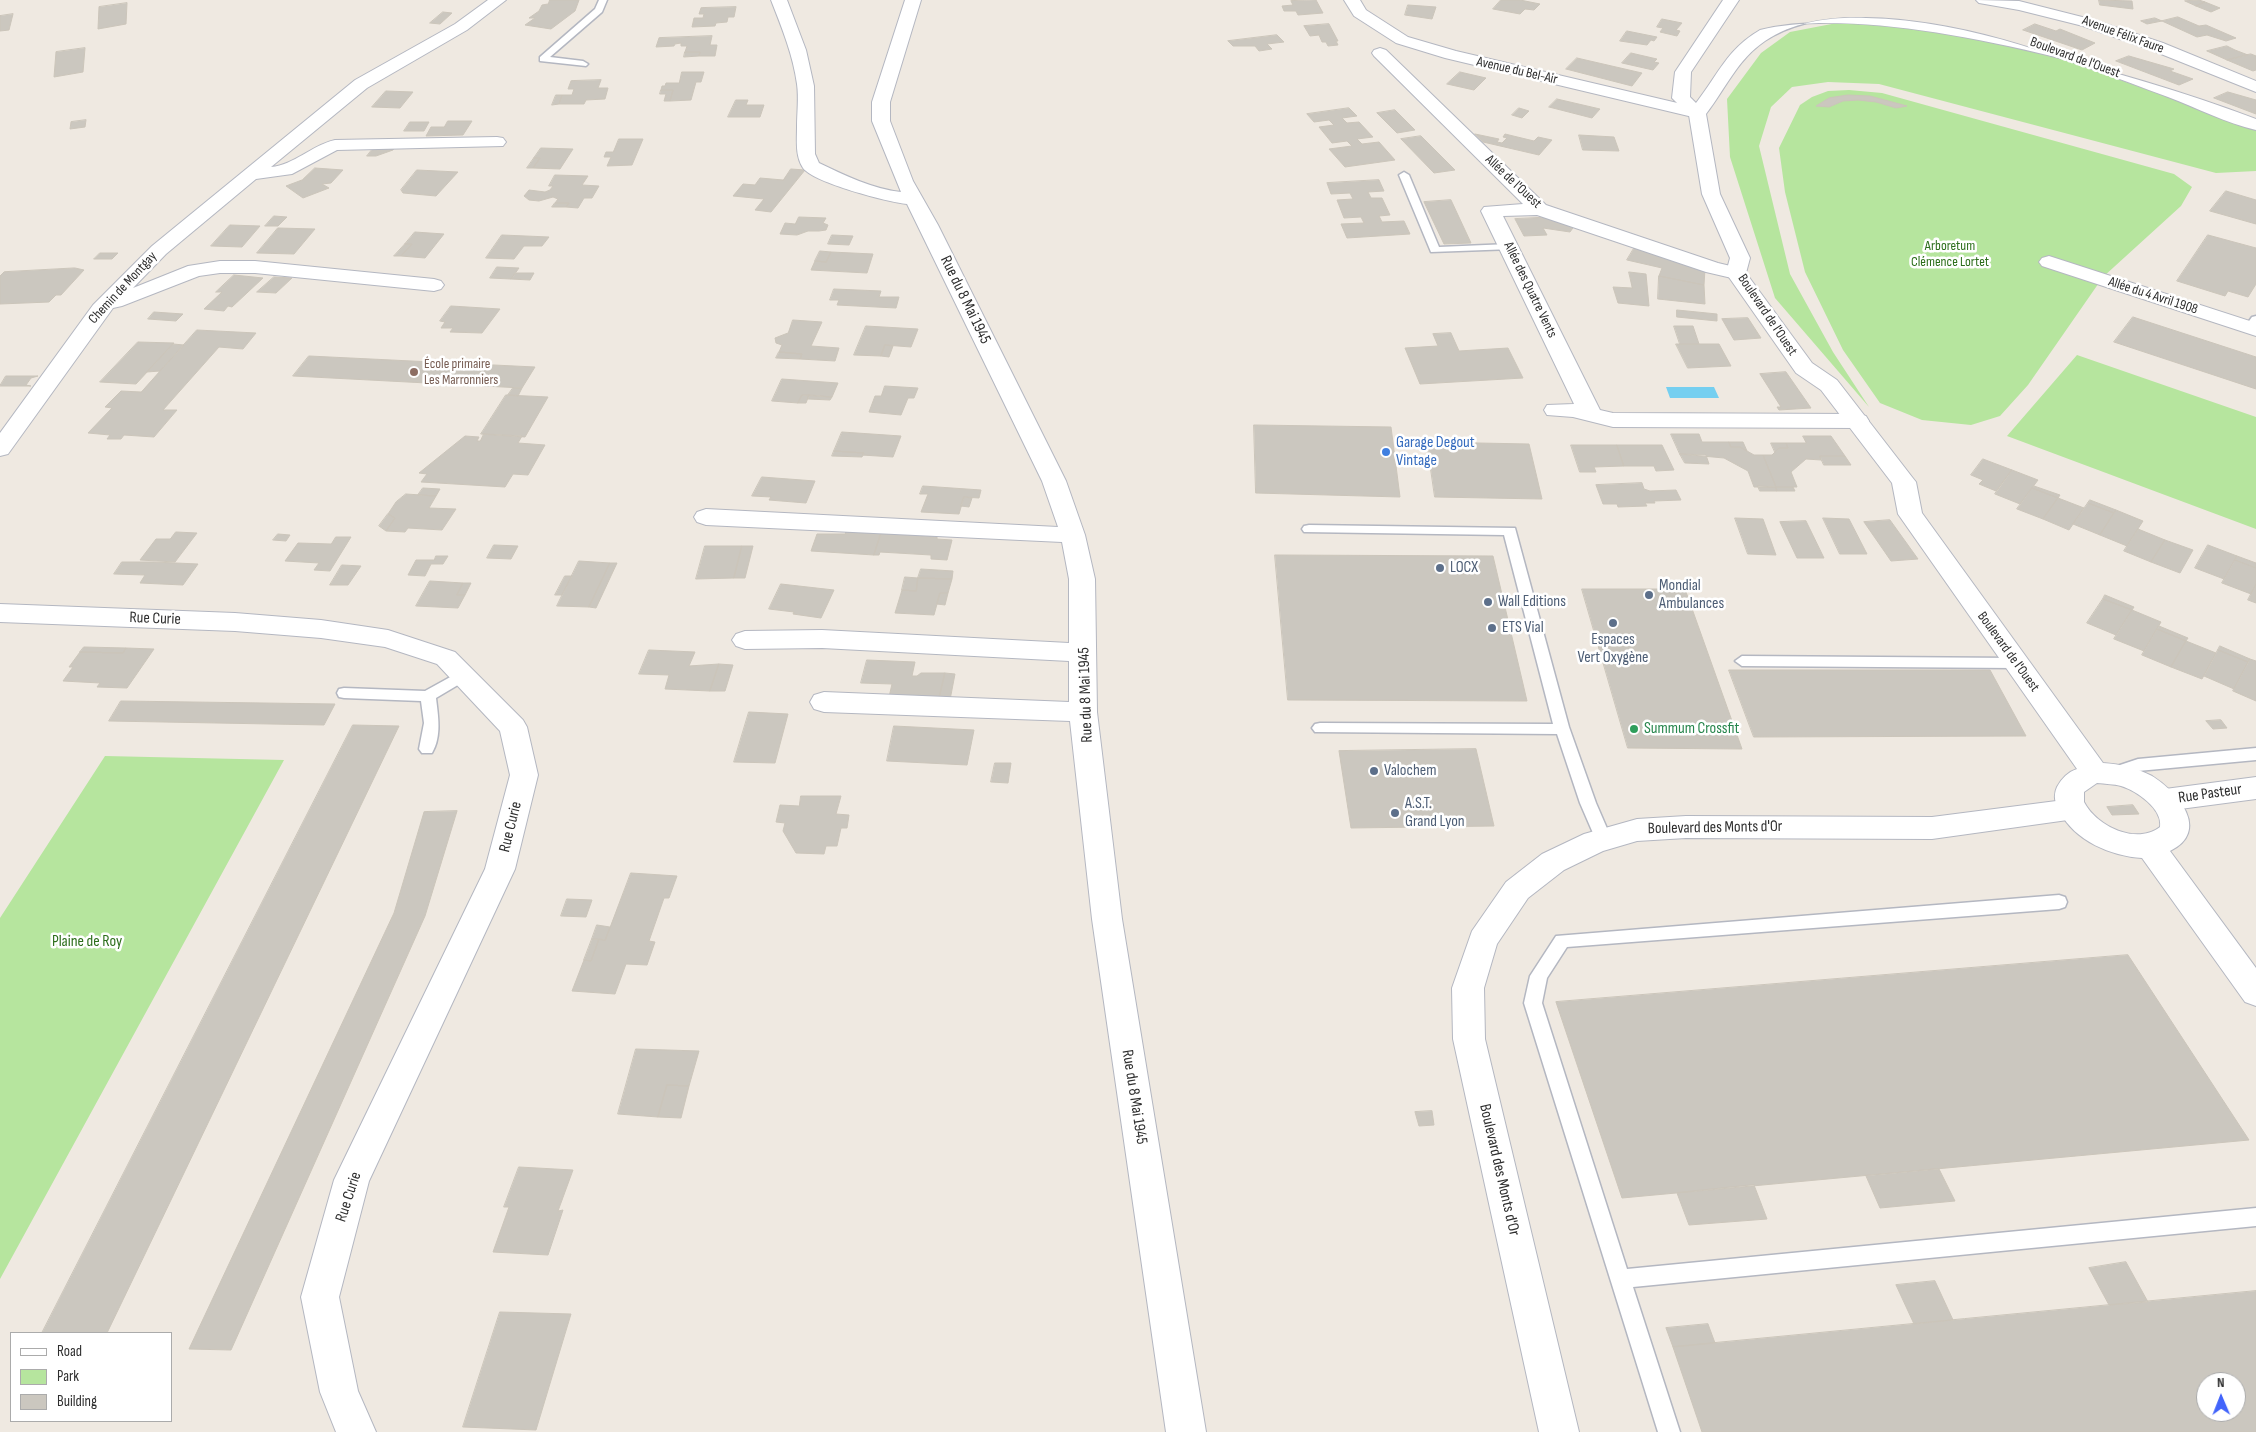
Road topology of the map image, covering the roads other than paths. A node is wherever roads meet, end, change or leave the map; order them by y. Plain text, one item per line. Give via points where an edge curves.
1 (498, 0) edge
2 (603, 0) edge
3 (779, 0) edge
4 (913, 0) edge
5 (1352, 0) edge
6 (1731, 0) edge
7 (1984, 0) edge
8 (1380, 53) dead end
9 (583, 64) dead end
10 (2256, 87) edge
11 (1703, 106) junction
12 (2256, 125) edge
13 (497, 142) dead end
14 (252, 174) junction
15 (1404, 175) dead end
16 (914, 200) junction
17 (1539, 209) junction
18 (1509, 247) junction
19 (2049, 262) dead end
20 (1736, 273) junction
21 (434, 285) dead end
22 (100, 309) junction
23 (2254, 326) edge
24 (1555, 410) dead end
25 (1590, 413) junction
26 (1858, 422) junction
27 (0, 448) edge
28 (706, 517) dead end
29 (1309, 529) dead end
30 (1073, 534) junction
31 (0, 613) edge
32 (745, 640) dead end
33 (1084, 653) junction
34 (1742, 661) dead end
35 (2016, 663) junction
36 (464, 675) junction
37 (344, 693) dead end
38 (428, 696) junction
39 (824, 702) dead end
40 (1084, 712) junction
41 (1320, 728) dead end
42 (1562, 729) junction
43 (427, 750) dead end
44 (2256, 754) edge
45 (2104, 773) junction
46 (2256, 788) edge
47 (2165, 800) junction
48 (2072, 810) junction
49 (1604, 840) junction
50 (2149, 845) junction
51 (2059, 902) dead end
52 (2256, 993) edge
53 (2256, 1217) edge
54 (1620, 1279) junction
55 (356, 1432) edge
56 (1186, 1432) edge
57 (1559, 1432) edge
58 (1669, 1432) edge

1 - 14 street, Chemin de Montgay via 462,27 361,84
2 - 9 lane via 599,10 544,59
3 - 16 street via 798,50 806,86 806,154 811,166 886,196
4 - 16 street, Rue du 8 Mai 1945 via 881,102 881,121
5 - 11 street, Avenue du Bel-Air via 1360,13 1402,40 1451,55
6 - 11 street via 1683,72 1681,98
7 - 10 street, Avenue Félix Faure via 2070,16
8 - 17 street, Allée de l'Ouest
11 - 12 street, Boulevard de l'Ouest via 1724,72 1750,44 1773,30 1804,19 1875,13 1924,17 2019,38
11 - 20 street, Boulevard de l'Ouest via 1711,194 1740,258
13 - 14 street via 335,145 318,150 276,173
14 - 22 street, Chemin de Montgay via 159,250
15 - 18 lane via 1435,250
16 - 30 street, Rue du 8 Mai 1945 via 1054,480
17 - 18 street, Allée des Quatre Vents via 1491,211
17 - 20 street, Allée de l'Ouest
18 - 25 street, Allée des Quatre Vents
19 - 23 street, Allée du 4 Avril 1908
20 - 26 street, Boulevard de l'Ouest via 1804,368 1829,385
21 - 22 street via 255,267 220,267 194,270 154,284
22 - 27 street, Chemin de Montgay
24 - 25 street
25 - 26 street via 1613,420
26 - 35 street, Boulevard de l'Ouest via 1904,482 1910,514
28 - 30 street
29 - 42 lane via 1510,531
30 - 33 street, Rue du 8 Mai 1945 via 1082,579
31 - 36 street, Rue Curie via 321,629 388,639 446,658
32 - 33 street via 822,639
33 - 40 street, Rue du 8 Mai 1945
34 - 35 lane
35 - 45 street, Boulevard de l'Ouest
36 - 38 lane
36 - 55 street, Rue Curie via 513,727 524,775 500,869 352,1180 320,1298 339,1392
37 - 38 lane
38 - 43 lane via 432,723
39 - 40 street
40 - 56 street, Rue du 8 Mai 1945 via 1107,919
41 - 42 lane
42 - 49 lane via 1585,798
44 - 45 lane via 2138,765
45 - 47 street via 2132,778
45 - 48 street via 2080,777 2070,785 2068,796
46 - 47 street, Rue Pasteur
47 - 50 street via 2174,814 2176,827 2170,838
48 - 49 street, Boulevard des Monts d'Or via 1932,828 1686,827 1636,830
48 - 50 street via 2100,835 2120,843
49 - 57 street, Boulevard des Monts d'Or via 1553,862 1517,890 1483,940 1468,988 1469,1039
50 - 52 street
51 - 54 lane via 1562,941 1539,976 1533,1003
53 - 54 lane
54 - 58 lane

